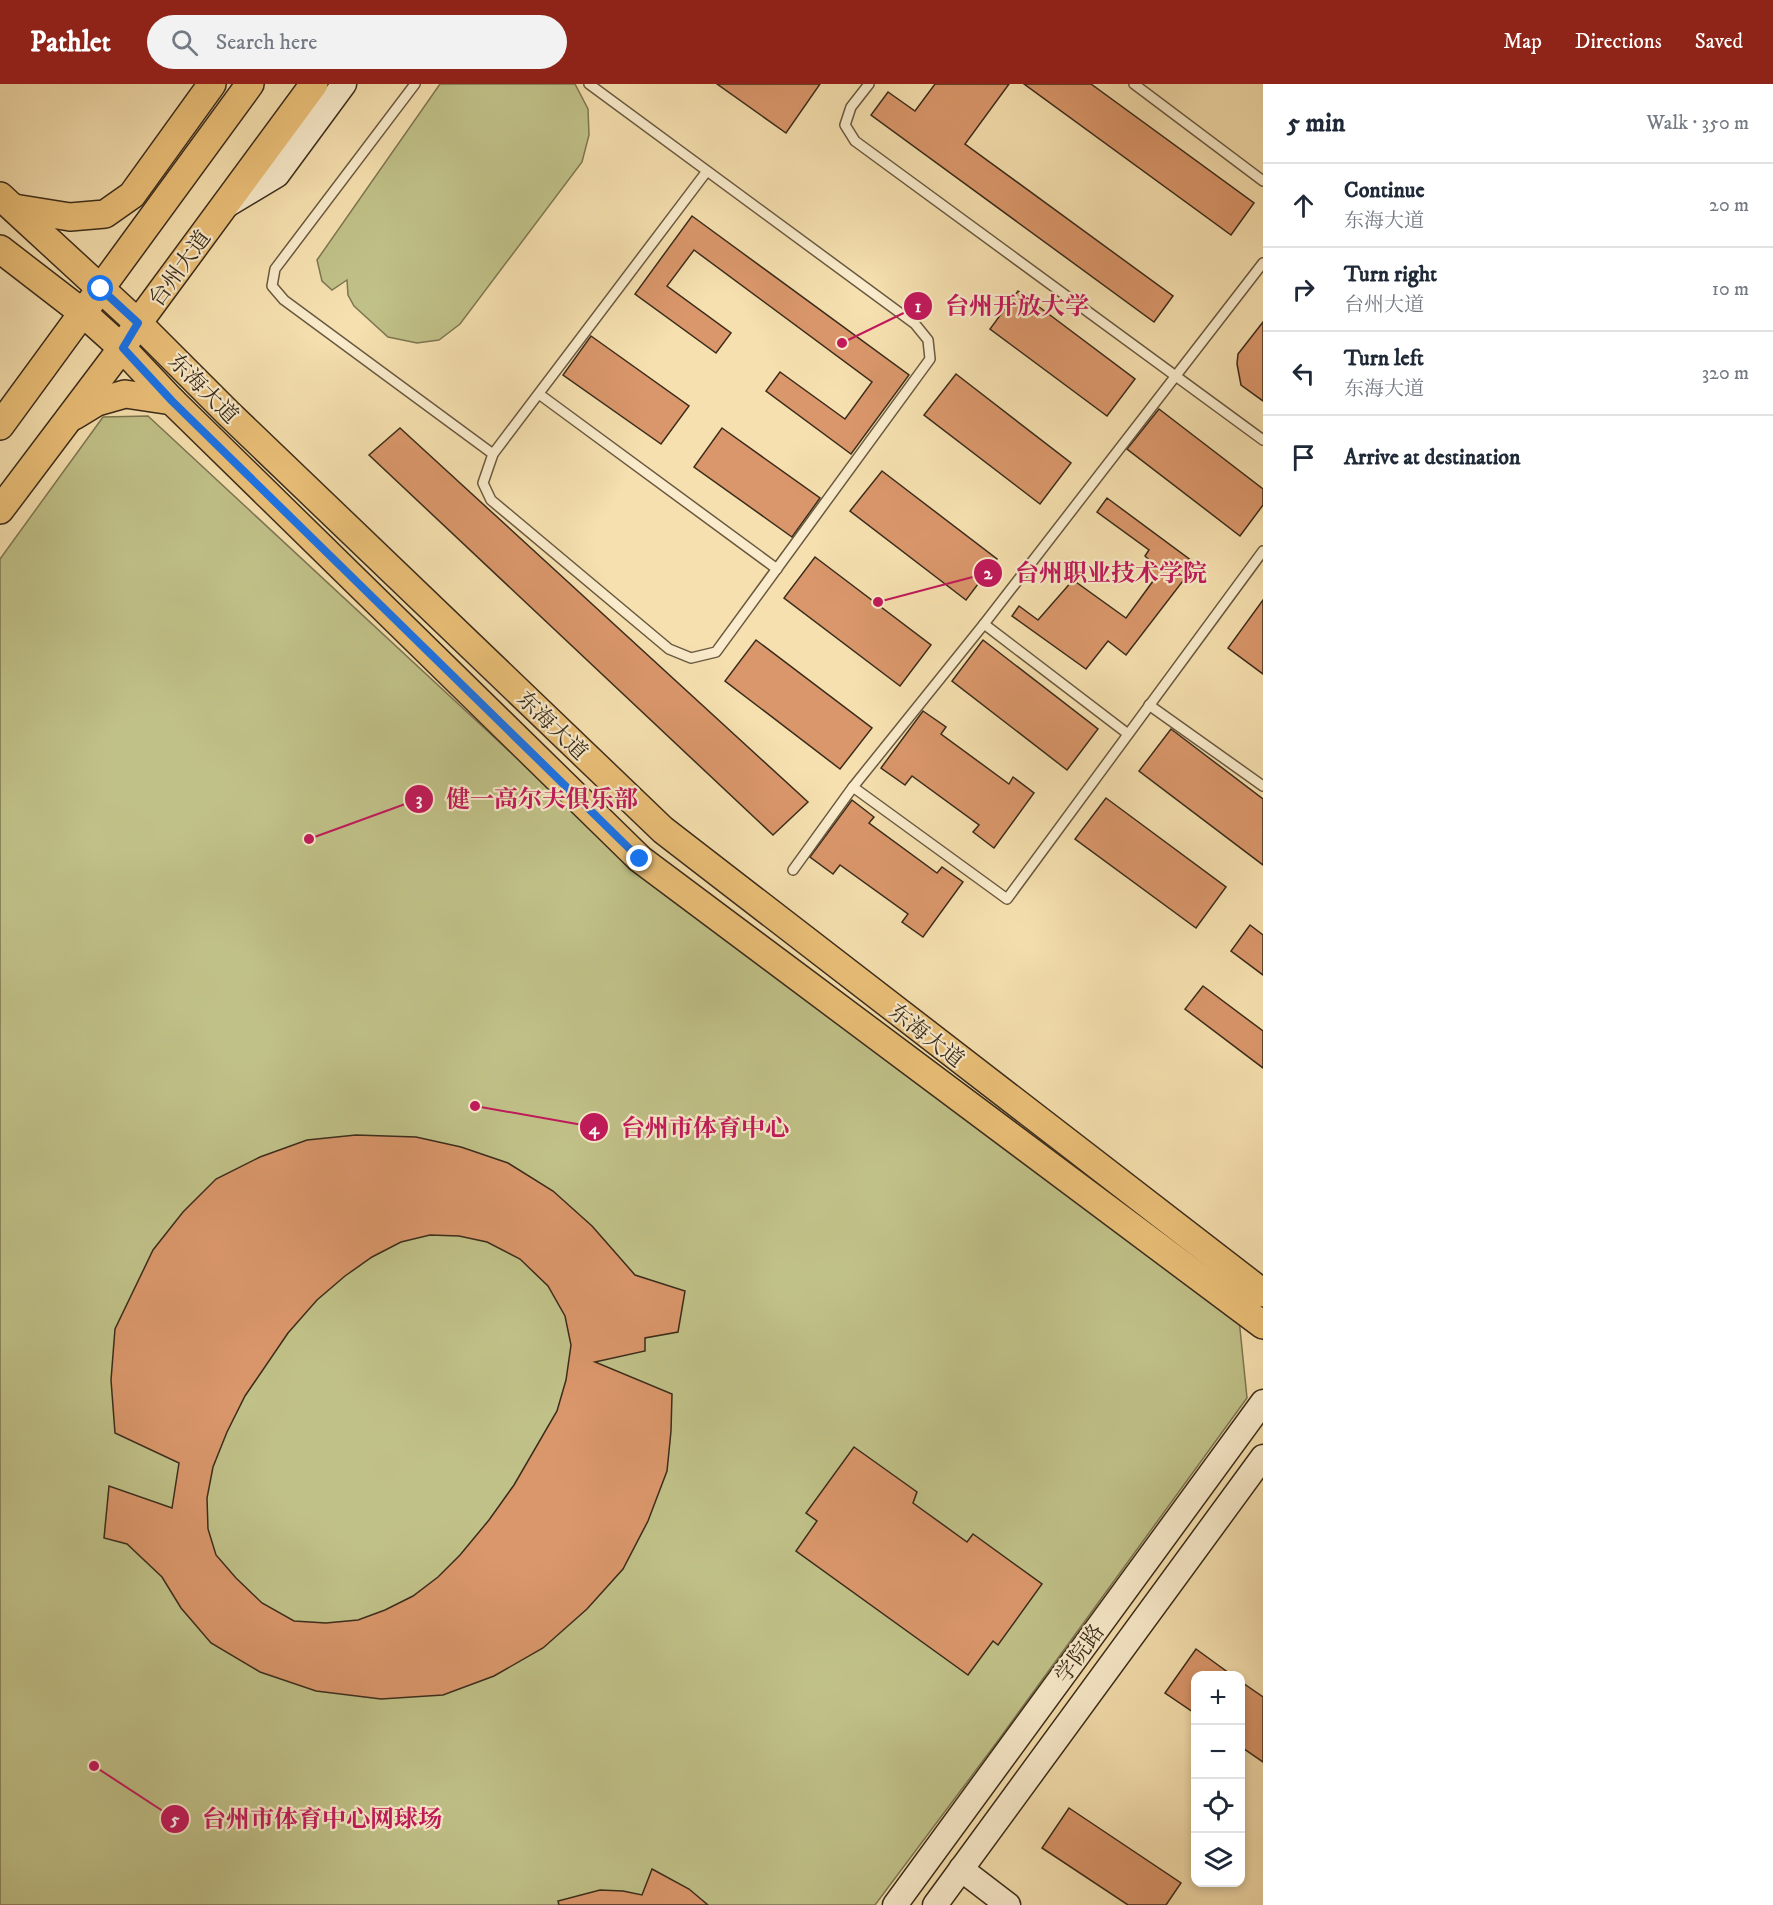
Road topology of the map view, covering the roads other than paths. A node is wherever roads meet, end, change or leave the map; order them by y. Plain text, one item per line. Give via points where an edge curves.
1 (212, 84) edge
2 (250, 84) edge
3 (314, 84) edge
4 (344, 84) edge
5 (415, 84) edge
6 (589, 84) edge
7 (868, 84) edge
8 (1134, 84) edge
9 (706, 171) junction
10 (1263, 181) edge
11 (7, 202) edge
12 (225, 206) junction
13 (0, 233) edge
14 (0, 249) edge
15 (1263, 263) edge
16 (101, 289) junction
17 (83, 313) junction
18 (138, 323) junction
19 (123, 348) junction
20 (1174, 377) junction
21 (539, 394) junction
22 (172, 401) junction
23 (66, 421) junction
24 (0, 426) edge
25 (1263, 440) edge
26 (493, 454) junction
27 (0, 510) edge
28 (1263, 551) edge
29 (777, 569) junction
30 (984, 624) junction
31 (1149, 705) junction
32 (1128, 734) junction
33 (1263, 786) edge
34 (854, 787) junction
35 (793, 870) dead end
36 (1263, 1293) edge
37 (1263, 1325) edge
38 (1263, 1402) edge
39 (1263, 1457) edge
40 (961, 1869) junction
41 (895, 1905) edge
42 (935, 1905) edge
43 (1008, 1905) edge

1 - 11 main road via 132,195 105,214 70,217
2 - 16 main road
3 - 12 main road, 台州大道
4 - 12 main road via 277,175
5 - 26 lane via 275,270 272,286 284,300
6 - 9 lane
7 - 20 lane via 851,107 845,125 855,141
8 - 10 lane
9 - 21 lane
9 - 29 lane via 915,324 928,340 930,360
11 - 13 main road via 12,213 10,223
11 - 16 main road, 东海大道
12 - 18 main road, 台州大道
14 - 17 main road, 东海大道
15 - 20 lane
16 - 17 main road
16 - 18 main road, 东海大道
17 - 19 main road, 东海大道
17 - 24 main road
18 - 19 main road, 台州大道
18 - 36 main road, 东海大道 via 663,830
19 - 22 main road, 东海大道
19 - 23 main road, 台州大道
20 - 25 lane
20 - 30 lane
21 - 26 lane
21 - 29 lane
22 - 23 main road via 125,394 97,402
22 - 37 main road, 东海大道 via 640,859
23 - 27 main road, 台州大道
26 - 29 lane via 483,483 490,500 669,649 691,658 716,652
28 - 31 lane
30 - 32 lane
30 - 34 lane
31 - 32 lane
31 - 33 lane
32 - 34 lane via 1007,899
34 - 35 lane
38 - 41 main road, 学院路
39 - 40 main road, 学院路
40 - 42 main road, 学院路
40 - 43 main road

